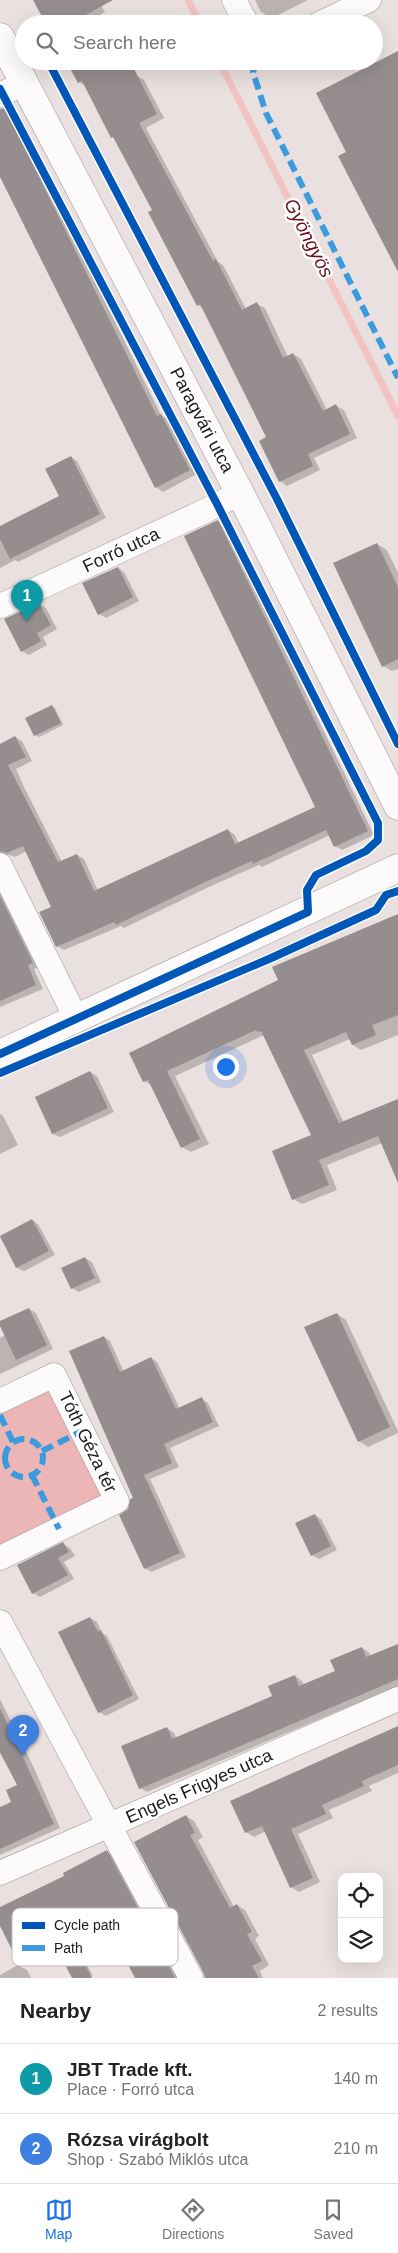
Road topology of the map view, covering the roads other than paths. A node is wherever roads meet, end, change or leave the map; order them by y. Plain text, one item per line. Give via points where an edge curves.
1 (234, 0) edge
2 (369, 0) edge
3 (242, 15) edge
4 (338, 15) edge
5 (0, 37) edge
6 (15, 66) edge
7 (17, 70) edge
8 (24, 83) junction
9 (0, 95) edge
10 (240, 493) junction
11 (0, 606) edge
12 (398, 806) edge
13 (0, 866) edge
14 (398, 868) edge
15 (77, 1020) junction
16 (0, 1054) edge
17 (0, 1402) edge
18 (0, 1558) edge
19 (0, 1622) edge
20 (398, 1699) edge
21 (108, 1826) junction
22 (0, 1873) edge
23 (153, 1908) edge
24 (178, 1954) edge
25 (191, 1978) edge

1 - 3 street
2 - 4 street
5 - 6 street, Paragvári utca
7 - 8 street, Paragvári utca
8 - 9 street
8 - 10 street, Paragvári utca
10 - 11 street, Forró utca
10 - 12 street, Paragvári utca
13 - 15 street
14 - 15 street
15 - 16 street
17 - 18 street, Tóth Géza tér via 54,1375 117,1501
19 - 21 street
20 - 21 street, Engels Frigyes utca
21 - 22 street, Engels Frigyes utca
21 - 23 street
24 - 25 street

